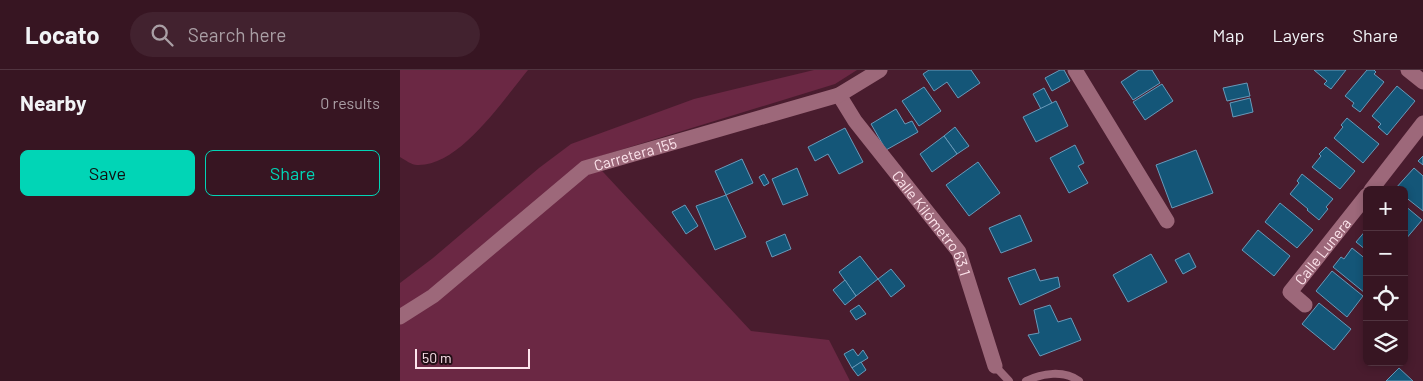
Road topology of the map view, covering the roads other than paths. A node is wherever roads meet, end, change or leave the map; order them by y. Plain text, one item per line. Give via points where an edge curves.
1 (880, 70) edge
2 (1075, 70) edge
3 (1408, 70) edge
4 (1423, 82) edge
5 (839, 95) junction
6 (1423, 123) edge
7 (1374, 186) edge
8 (1363, 200) edge
9 (1167, 221) dead end
10 (1305, 305) dead end
11 (400, 317) edge
12 (995, 366) joint
13 (1009, 381) edge
14 (1026, 381) edge
15 (1079, 381) edge

1 - 5 street, Carretera 155
2 - 9 street
3 - 4 street
5 - 11 street, Carretera 155 via 585,168 433,296
5 - 12 street, Calle Kilómetro 63.1 via 855,121 958,252
6 - 7 street
8 - 10 street, Calle Lunera via 1290,292
12 - 13 lane
14 - 15 lane via 1056,373

